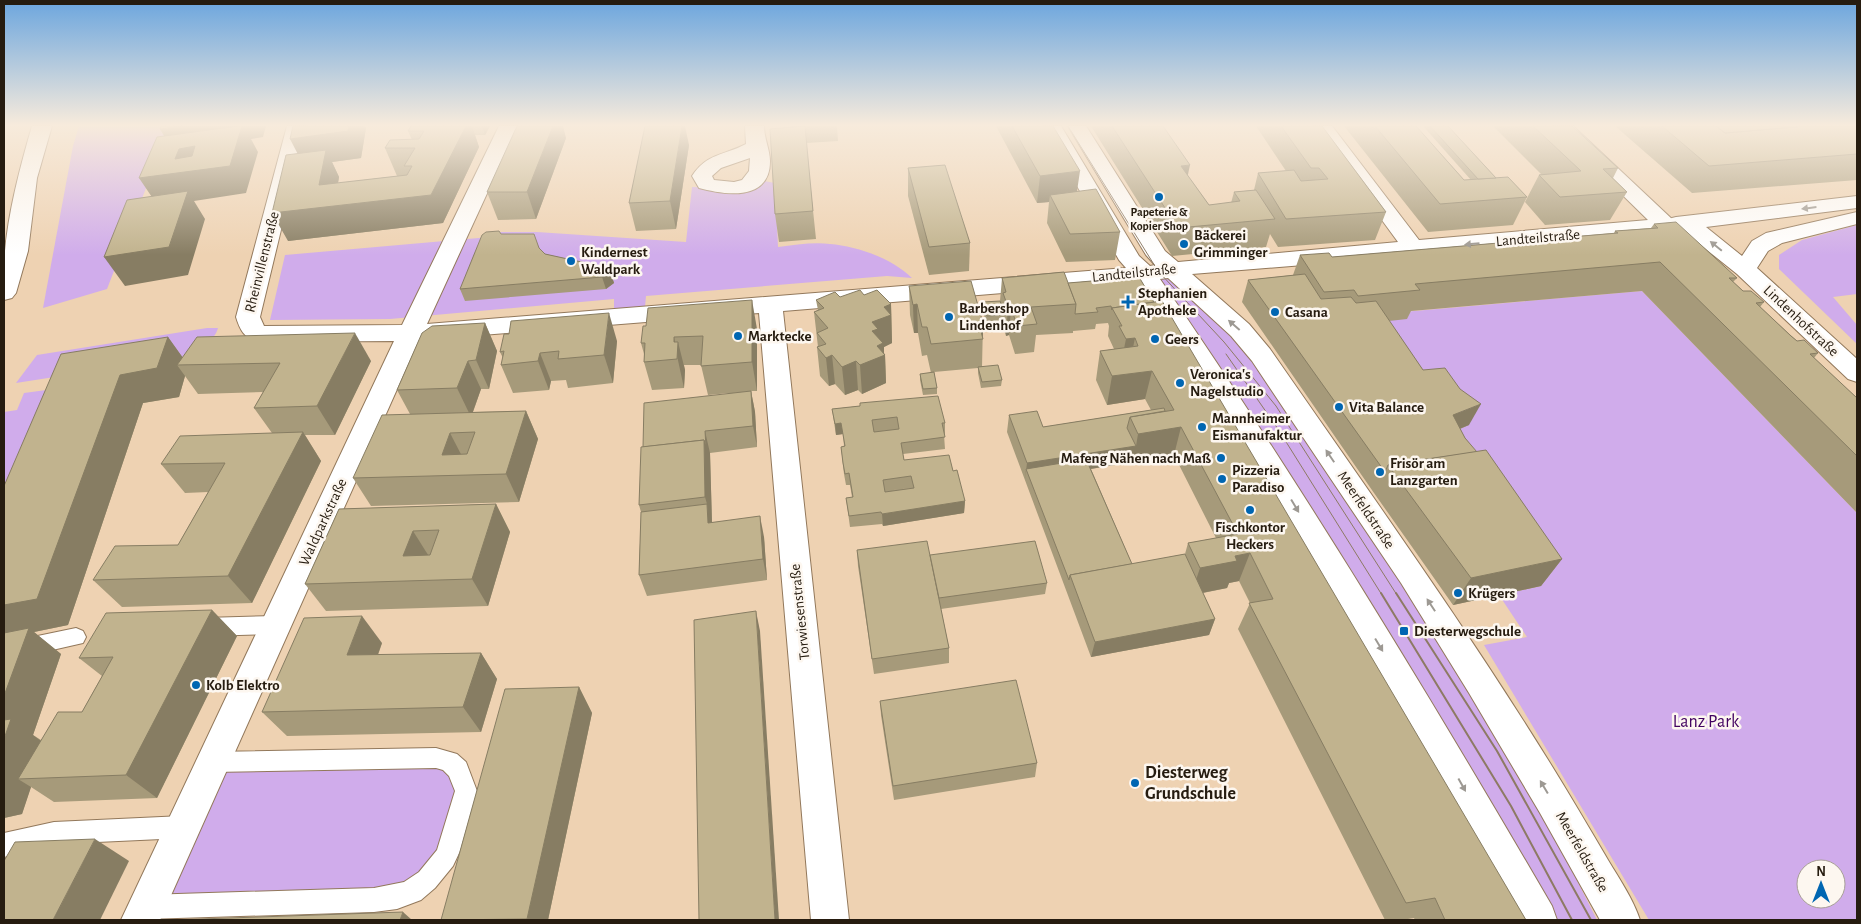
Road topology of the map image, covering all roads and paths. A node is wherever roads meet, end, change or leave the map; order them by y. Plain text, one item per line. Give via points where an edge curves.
1 (30, 169) edge
2 (285, 169) edge
3 (489, 169) edge
4 (1077, 169) edge
5 (1104, 169) edge
6 (1354, 169) edge
7 (1609, 169) edge
8 (1857, 202) edge
9 (1857, 218) edge
10 (1676, 224) junction
11 (1414, 249) junction
12 (1745, 269) junction
13 (1159, 272) junction
14 (1715, 273) edge
15 (4, 293) edge
16 (770, 304) junction
17 (410, 333) junction
18 (1857, 373) edge
19 (276, 625) junction
20 (181, 628) edge
21 (76, 637) dead end
22 (4, 652) edge
23 (212, 762) junction
24 (183, 827) junction
25 (4, 845) edge
26 (143, 914) edge
27 (830, 920) edge
28 (1538, 920) edge
29 (1621, 920) edge

1 - 15 street via 17,251
2 - 17 street, Rheinvillenstraße via 248,317 252,329 258,334
3 - 17 street, Waldparkstraße
4 - 13 street, Meerfeldstraße via 1130,260
5 - 13 street, Meerfeldstraße via 1157,255
6 - 11 street
7 - 10 street via 1638,200
8 -> 10 street, Landteilstraße
9 - 12 street via 1774,238 1760,246
10 -> 11 street, Landteilstraße
12 -> 10 street, Lindenhofstraße
10 - 14 street
11 - 13 street, Landteilstraße
12 - 18 street, Lindenhofstraße
13 - 16 street, Landteilstraße
13 -> 28 street, Meerfeldstraße via 1444,754
29 -> 13 street, Meerfeldstraße via 1432,606 1261,355 1240,330
16 - 17 street, Landteilstraße
16 - 27 street, Torwiesenstraße
17 - 19 street, Waldparkstraße
19 - 20 lane
19 - 23 street, Waldparkstraße
21 - 22 lane
23 - 24 street, Waldparkstraße
23 - 26 lane via 436,758 449,761 458,769 466,790 445,858 427,880 412,891 374,900
24 - 25 lane via 54,832
24 - 26 street, Waldparkstraße

